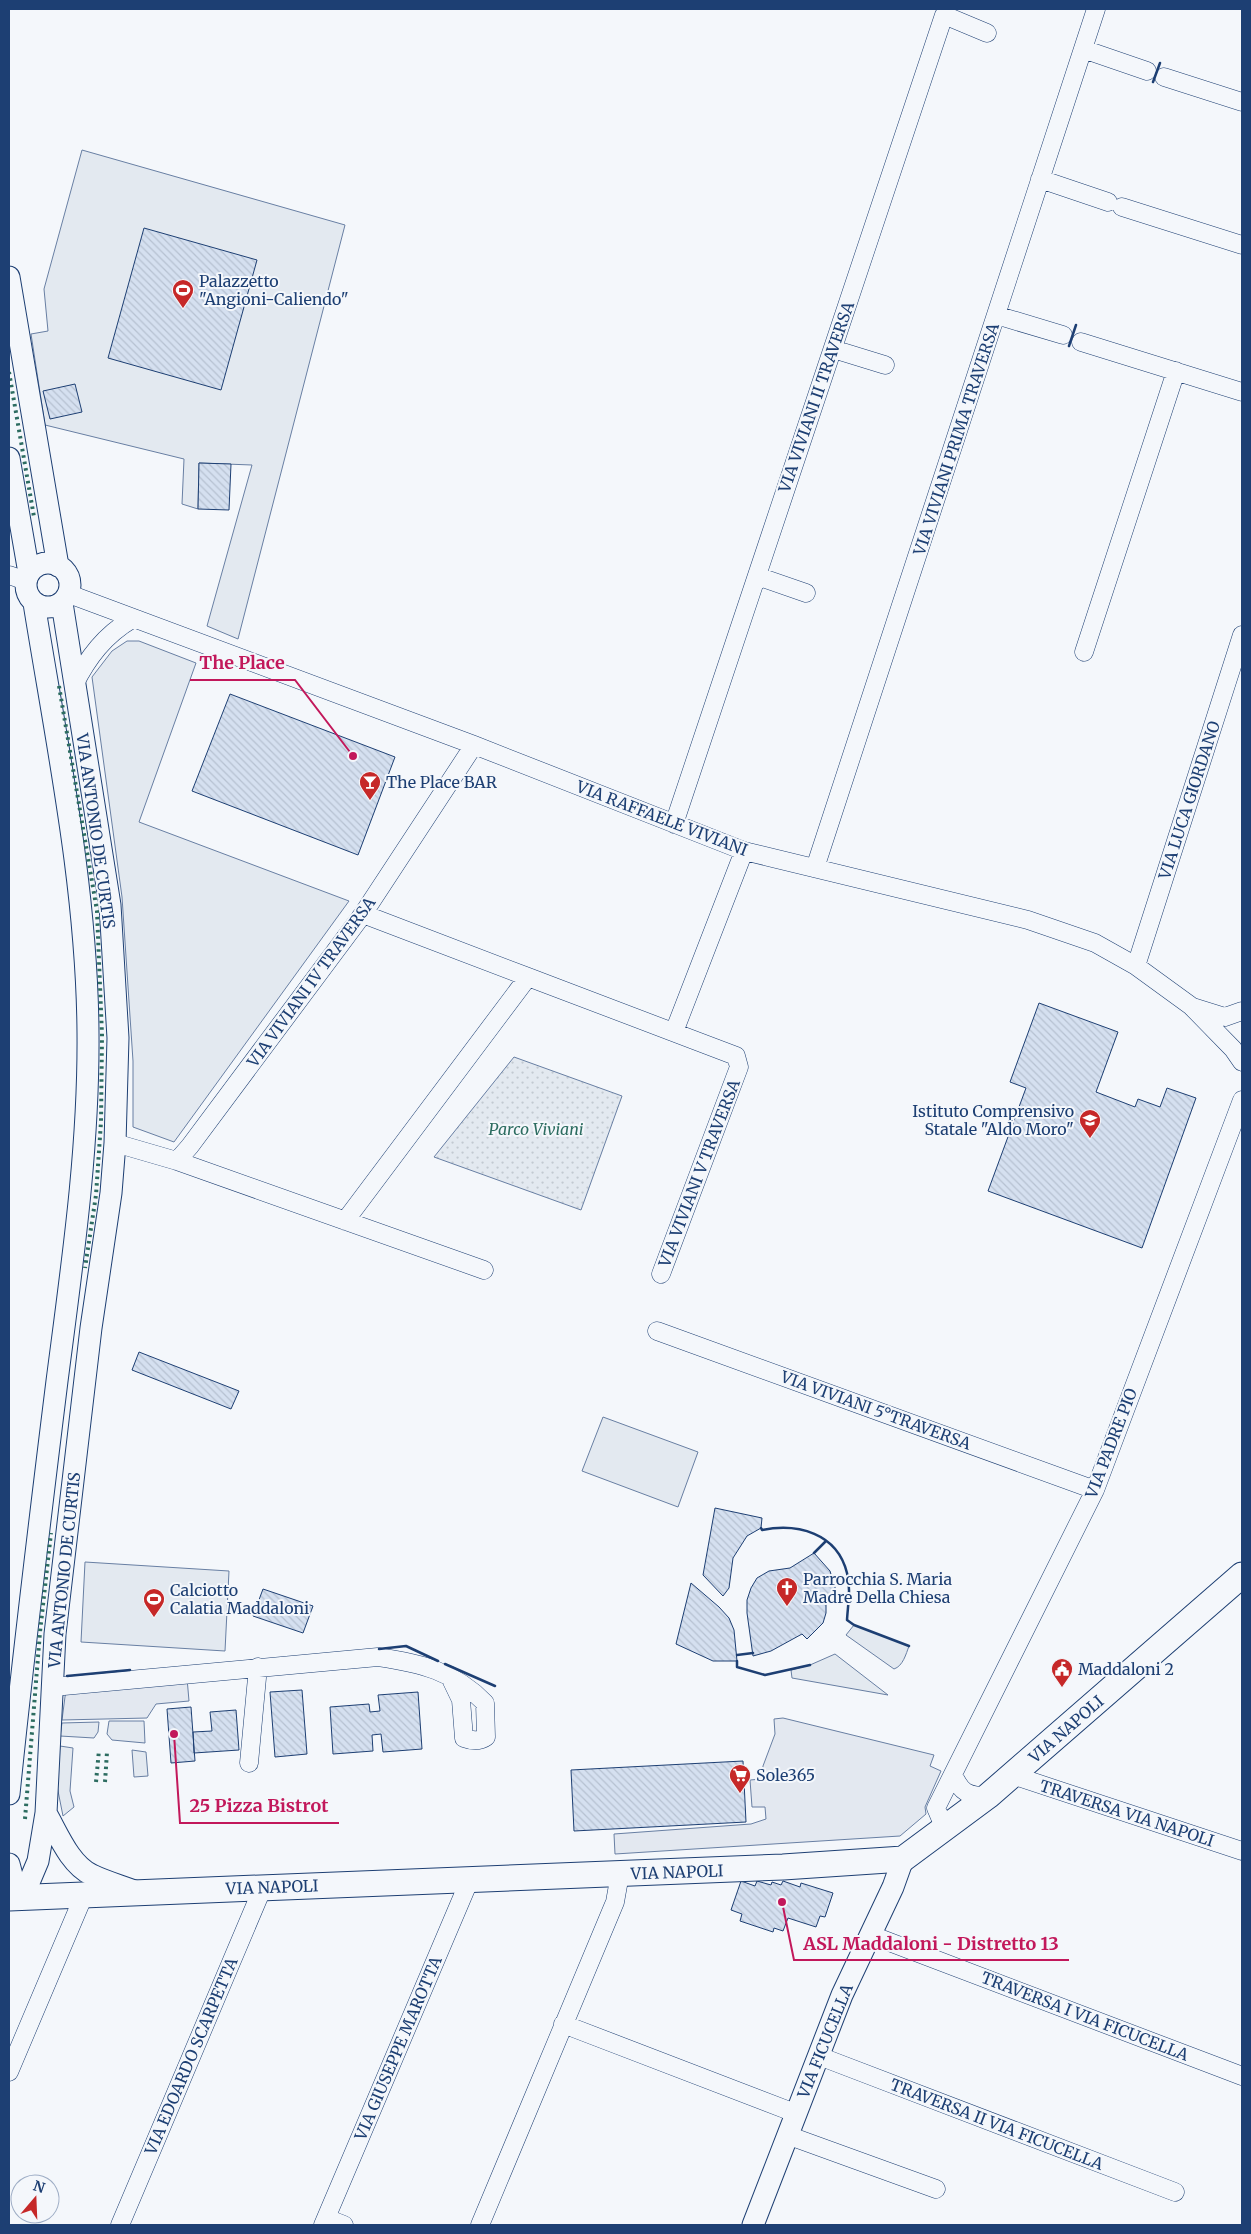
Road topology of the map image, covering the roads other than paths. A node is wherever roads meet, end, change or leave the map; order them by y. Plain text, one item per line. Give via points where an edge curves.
1 (1096, 9) edge
2 (987, 33) dead end
3 (1083, 49) junction
4 (1147, 71) dead end
5 (1164, 77) dead end
6 (1242, 102) edge
7 (1040, 179) junction
8 (1242, 245) edge
9 (9, 277) edge
10 (996, 315) junction
11 (1063, 335) dead end
12 (1081, 342) dead end
13 (833, 349) junction
14 (885, 365) dead end
15 (1176, 372) junction
16 (1242, 392) edge
17 (9, 458) edge
18 (58, 566) junction
19 (21, 576) edge
20 (757, 576) junction
21 (806, 593) dead end
22 (65, 599) junction
23 (34, 604) junction
24 (132, 619) junction
25 (1242, 635) edge
26 (1084, 652) dead end
27 (74, 685) junction
28 (474, 745) junction
29 (674, 824) junction
30 (744, 850) junction
31 (815, 868) junction
32 (363, 914) junction
33 (1136, 966) junction
34 (528, 977) junction
35 (1190, 1006) junction
36 (1242, 1011) edge
37 (674, 1032) junction
38 (1242, 1062) edge
39 (1242, 1100) edge
40 (116, 1143) junction
41 (177, 1161) junction
42 (345, 1222) junction
43 (484, 1270) dead end
44 (661, 1274) dead end
45 (64, 1324) junction
46 (91, 1328) junction
47 (657, 1331) dead end
48 (1094, 1490) junction
49 (1241, 1579) edge
50 (258, 1667) junction
51 (449, 1676) dead end
52 (53, 1686) junction
53 (249, 1762) dead end
54 (953, 1774) junction
55 (1012, 1775) junction
56 (9, 1794) edge
57 (988, 1796) junction
58 (46, 1813) junction
59 (945, 1828) junction
60 (1242, 1852) edge
61 (904, 1860) junction
62 (9, 1864) edge
63 (620, 1874) junction
64 (470, 1879) junction
65 (263, 1887) junction
66 (140, 1892) junction
67 (84, 1895) junction
68 (13, 1898) edge
69 (871, 1935) junction
70 (563, 2024) junction
71 (819, 2056) junction
72 (9, 2072) edge
73 (1242, 2076) edge
74 (795, 2113) junction
75 (787, 2135) junction
76 (936, 2190) dead end
77 (1175, 2192) dead end
78 (325, 2222) edge
79 (120, 2225) edge
80 (344, 2225) edge
81 (480, 2225) edge
82 (753, 2225) edge

1 - 3 street, VIA VIVIANI PRIMA TRAVERSA
2 - 13 street, VIA VIVIANI II TRAVERSA via 944,15
3 - 4 street
3 - 7 street, VIA VIVIANI PRIMA TRAVERSA
5 - 6 street
7 - 8 street
7 - 10 street, VIA VIVIANI PRIMA TRAVERSA
9 - 18 street, VIA ANTONIO DE CURTIS
10 - 11 street
10 - 31 street, VIA VIVIANI PRIMA TRAVERSA
12 - 15 street
13 - 14 street
13 - 20 street, VIA VIVIANI II TRAVERSA
15 - 16 street
15 - 26 street
17 - 19 street, VIA ANTONIO DE CURTIS
18 - 19 street via 52,563 39,565
18 - 22 street, VIA ANTONIO DE CURTIS via 69,578
19 - 23 street, VIA ANTONIO DE CURTIS
20 - 21 street
20 - 29 street, VIA VIVIANI II TRAVERSA
22 - 23 street via 48,608
22 - 24 street, VIA RAFFAELE VIVIANI
22 - 27 street, VIA ANTONIO DE CURTIS
23 - 45 street, VIA ANTONIO DE CURTIS via 75,861 88,1031 86,1130
24 - 27 street via 115,629 85,663
24 - 28 street, VIA RAFFAELE VIVIANI
25 - 33 street, VIA LUCA GIORDANO
27 - 40 street, VIA ANTONIO DE CURTIS via 110,905 118,1038
28 - 29 street, VIA RAFFAELE VIVIANI
28 - 32 street, VIA VIVIANI IV TRAVERSA
29 - 30 street, VIA RAFFAELE VIVIANI
30 - 31 street, VIA RAFFAELE VIVIANI
30 - 37 street
31 - 33 street, VIA RAFFAELE VIVIANI via 1028,920 1095,943
32 - 34 street, VIA VIVIANI V TRAVERSA
32 - 41 street, VIA VIVIANI IV TRAVERSA
33 - 35 street, VIA RAFFAELE VIVIANI
34 - 37 street, VIA VIVIANI V TRAVERSA
34 - 42 street
35 - 36 street, VIA RAFFAELE VIVIANI via 1225,1018
35 - 38 street, VIA RAFFAELE VIVIANI via 1233,1048
37 - 44 street, VIA VIVIANI V TRAVERSA via 736,1056 739,1067
39 - 48 street, VIA PADRE PIO
40 - 41 street
40 - 46 street, VIA ANTONIO DE CURTIS via 112,1193
41 - 42 street
42 - 43 street
45 - 46 street
45 - 56 street, VIA ANTONIO DE CURTIS via 26,1627
46 - 52 street, VIA ANTONIO DE CURTIS via 55,1634
47 - 48 street, VIA VIVIANI 5°TRAVERSA
48 - 54 street, VIA PADRE PIO
49 - 55 main road, VIA NAPOLI
50 - 51 street via 378,1657 409,1661 438,1669
50 - 52 street
50 - 53 street
52 - 58 street, VIA ANTONIO DE CURTIS
54 - 57 street via 958,1787 972,1796
54 - 59 street, VIA PADRE PIO via 936,1808
55 - 57 main road, VIA NAPOLI
55 - 60 street, TRAVERSA VIA NAPOLI
57 - 59 main road, VIA NAPOLI
58 - 66 street via 70,1856 81,1867 91,1875
58 - 68 street, VIA ANTONIO DE CURTIS via 38,1861 30,1880
59 - 61 main road, VIA NAPOLI
61 - 63 main road, VIA NAPOLI
61 - 69 street, VIA FICUCELLA
62 - 68 street
63 - 64 main road, VIA NAPOLI
63 - 70 street via 615,1902
64 - 65 main road, VIA NAPOLI
64 - 78 street, VIA GIUSEPPE MAROTTA
65 - 66 main road, VIA NAPOLI
65 - 79 street, VIA EDOARDO SCARPETTA
66 - 67 main road, VIA NAPOLI
67 - 68 main road, VIA NAPOLI
67 - 72 street
69 - 71 street, VIA FICUCELLA via 842,1995
69 - 73 street, TRAVERSA I VIA FICUCELLA
70 - 74 street
70 - 81 street
71 - 74 street, VIA FICUCELLA
71 - 77 street, TRAVERSA II VIA FICUCELLA
74 - 75 street, VIA FICUCELLA
75 - 76 street
75 - 82 street, VIA FICUCELLA
78 - 80 street, VIA GIUSEPPE MAROTTA

